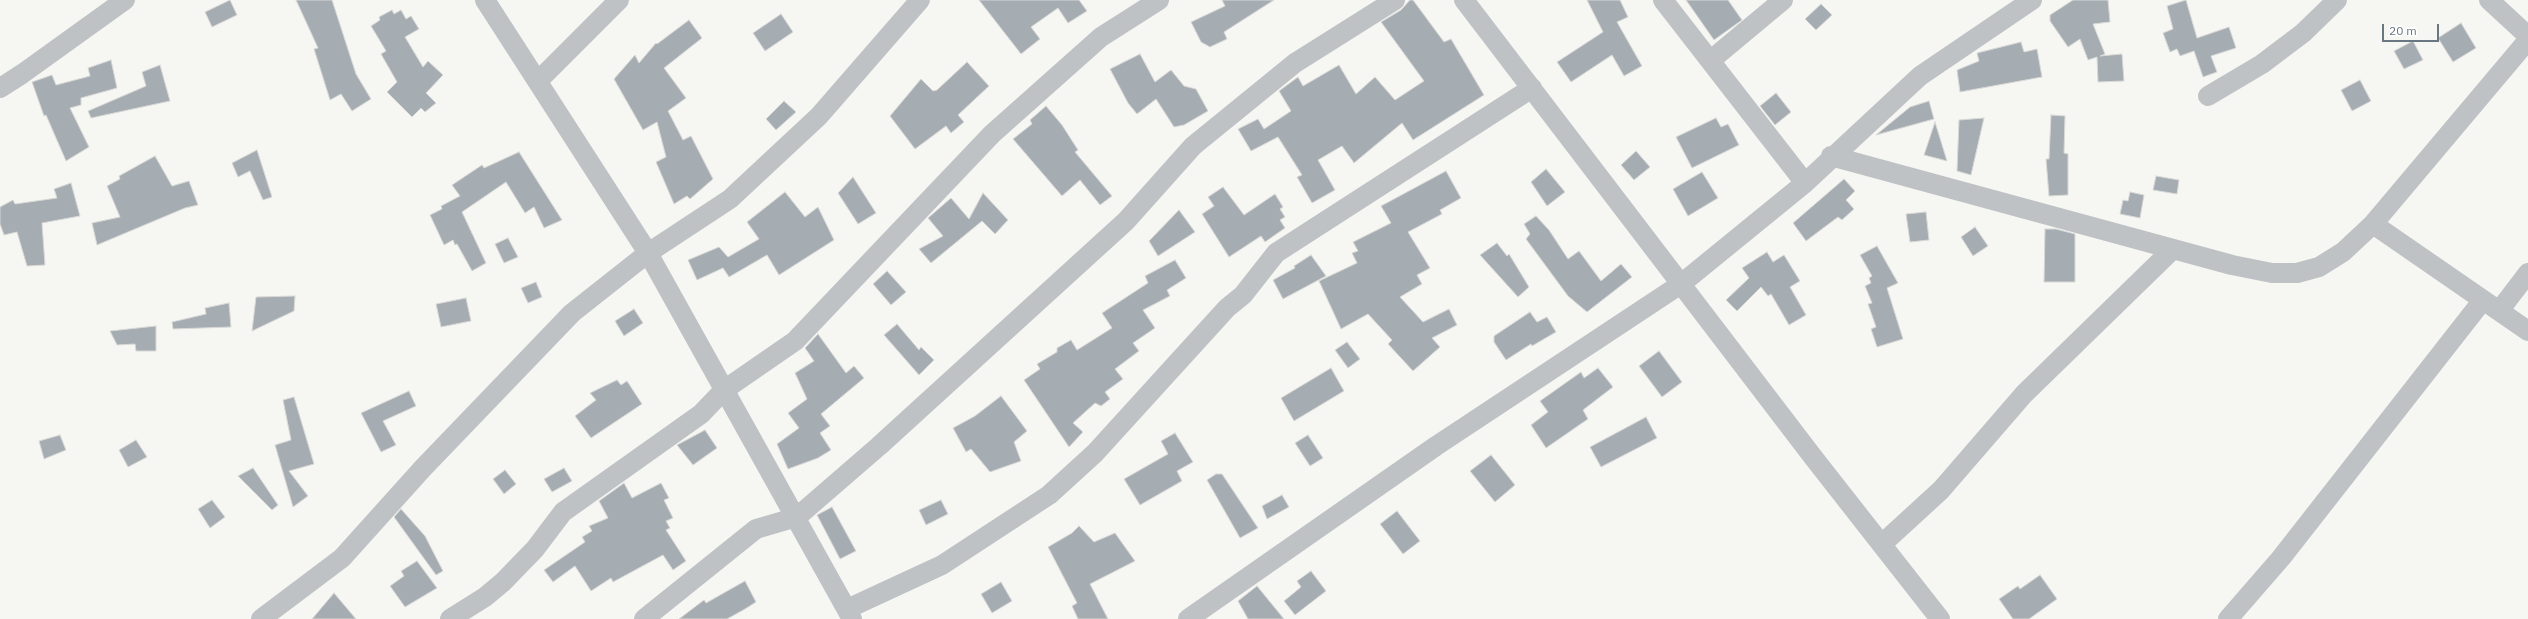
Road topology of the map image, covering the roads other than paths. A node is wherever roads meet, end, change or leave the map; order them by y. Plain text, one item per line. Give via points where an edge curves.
1 (125, 0) edge
2 (485, 0) edge
3 (619, 0) edge
4 (920, 0) edge
5 (1159, 0) edge
6 (1395, 0) edge
7 (1464, 0) edge
8 (1663, 0) edge
9 (1783, 0) edge
10 (2032, 0) edge
11 (2337, 0) edge
12 (2489, 0) edge
13 (2528, 36) edge
14 (2528, 40) edge
15 (1711, 60) junction
16 (538, 81) junction
17 (0, 88) edge
18 (1532, 88) junction
19 (2208, 96) dead end
20 (1831, 156) junction
21 (1805, 183) junction
22 (2373, 224) junction
23 (2173, 249) junction
24 (648, 252) junction
25 (2528, 273) edge
26 (1681, 284) junction
27 (2491, 305) junction
28 (2528, 331) edge
29 (724, 390) junction
30 (797, 517) junction
31 (1882, 544) junction
32 (849, 614) edge
33 (261, 619) edge
34 (450, 619) edge
35 (644, 619) edge
36 (1188, 619) edge
37 (1940, 619) edge
38 (2228, 619) edge

1 - 17 street
2 - 16 street
3 - 16 street
4 - 24 street via 819,116 730,199
5 - 29 street via 1101,37 1004,122 795,341
6 - 30 street via 1295,63 1194,146 1126,221 880,446
7 - 18 street
8 - 15 street
9 - 15 street
10 - 20 street via 1920,76
11 - 19 street via 2303,33 2262,64
12 - 13 street
14 - 22 street
15 - 21 street
16 - 24 street
18 - 26 street
18 - 32 street via 1276,253 1243,295 1227,308 1095,453 1049,495 942,565
20 - 21 street
20 - 23 street
21 - 26 street
22 - 23 street via 2343,252 2319,267 2297,273 2232,266
22 - 27 street
23 - 31 street via 2024,394 1941,490
24 - 29 street
24 - 33 street via 572,313 423,468 342,558
25 - 27 street
26 - 31 street
26 - 36 street via 1436,446
27 - 28 street
27 - 38 street
29 - 30 street
29 - 34 street via 701,414 563,512 535,549 503,582
30 - 32 street
30 - 35 street via 756,529
31 - 37 street

